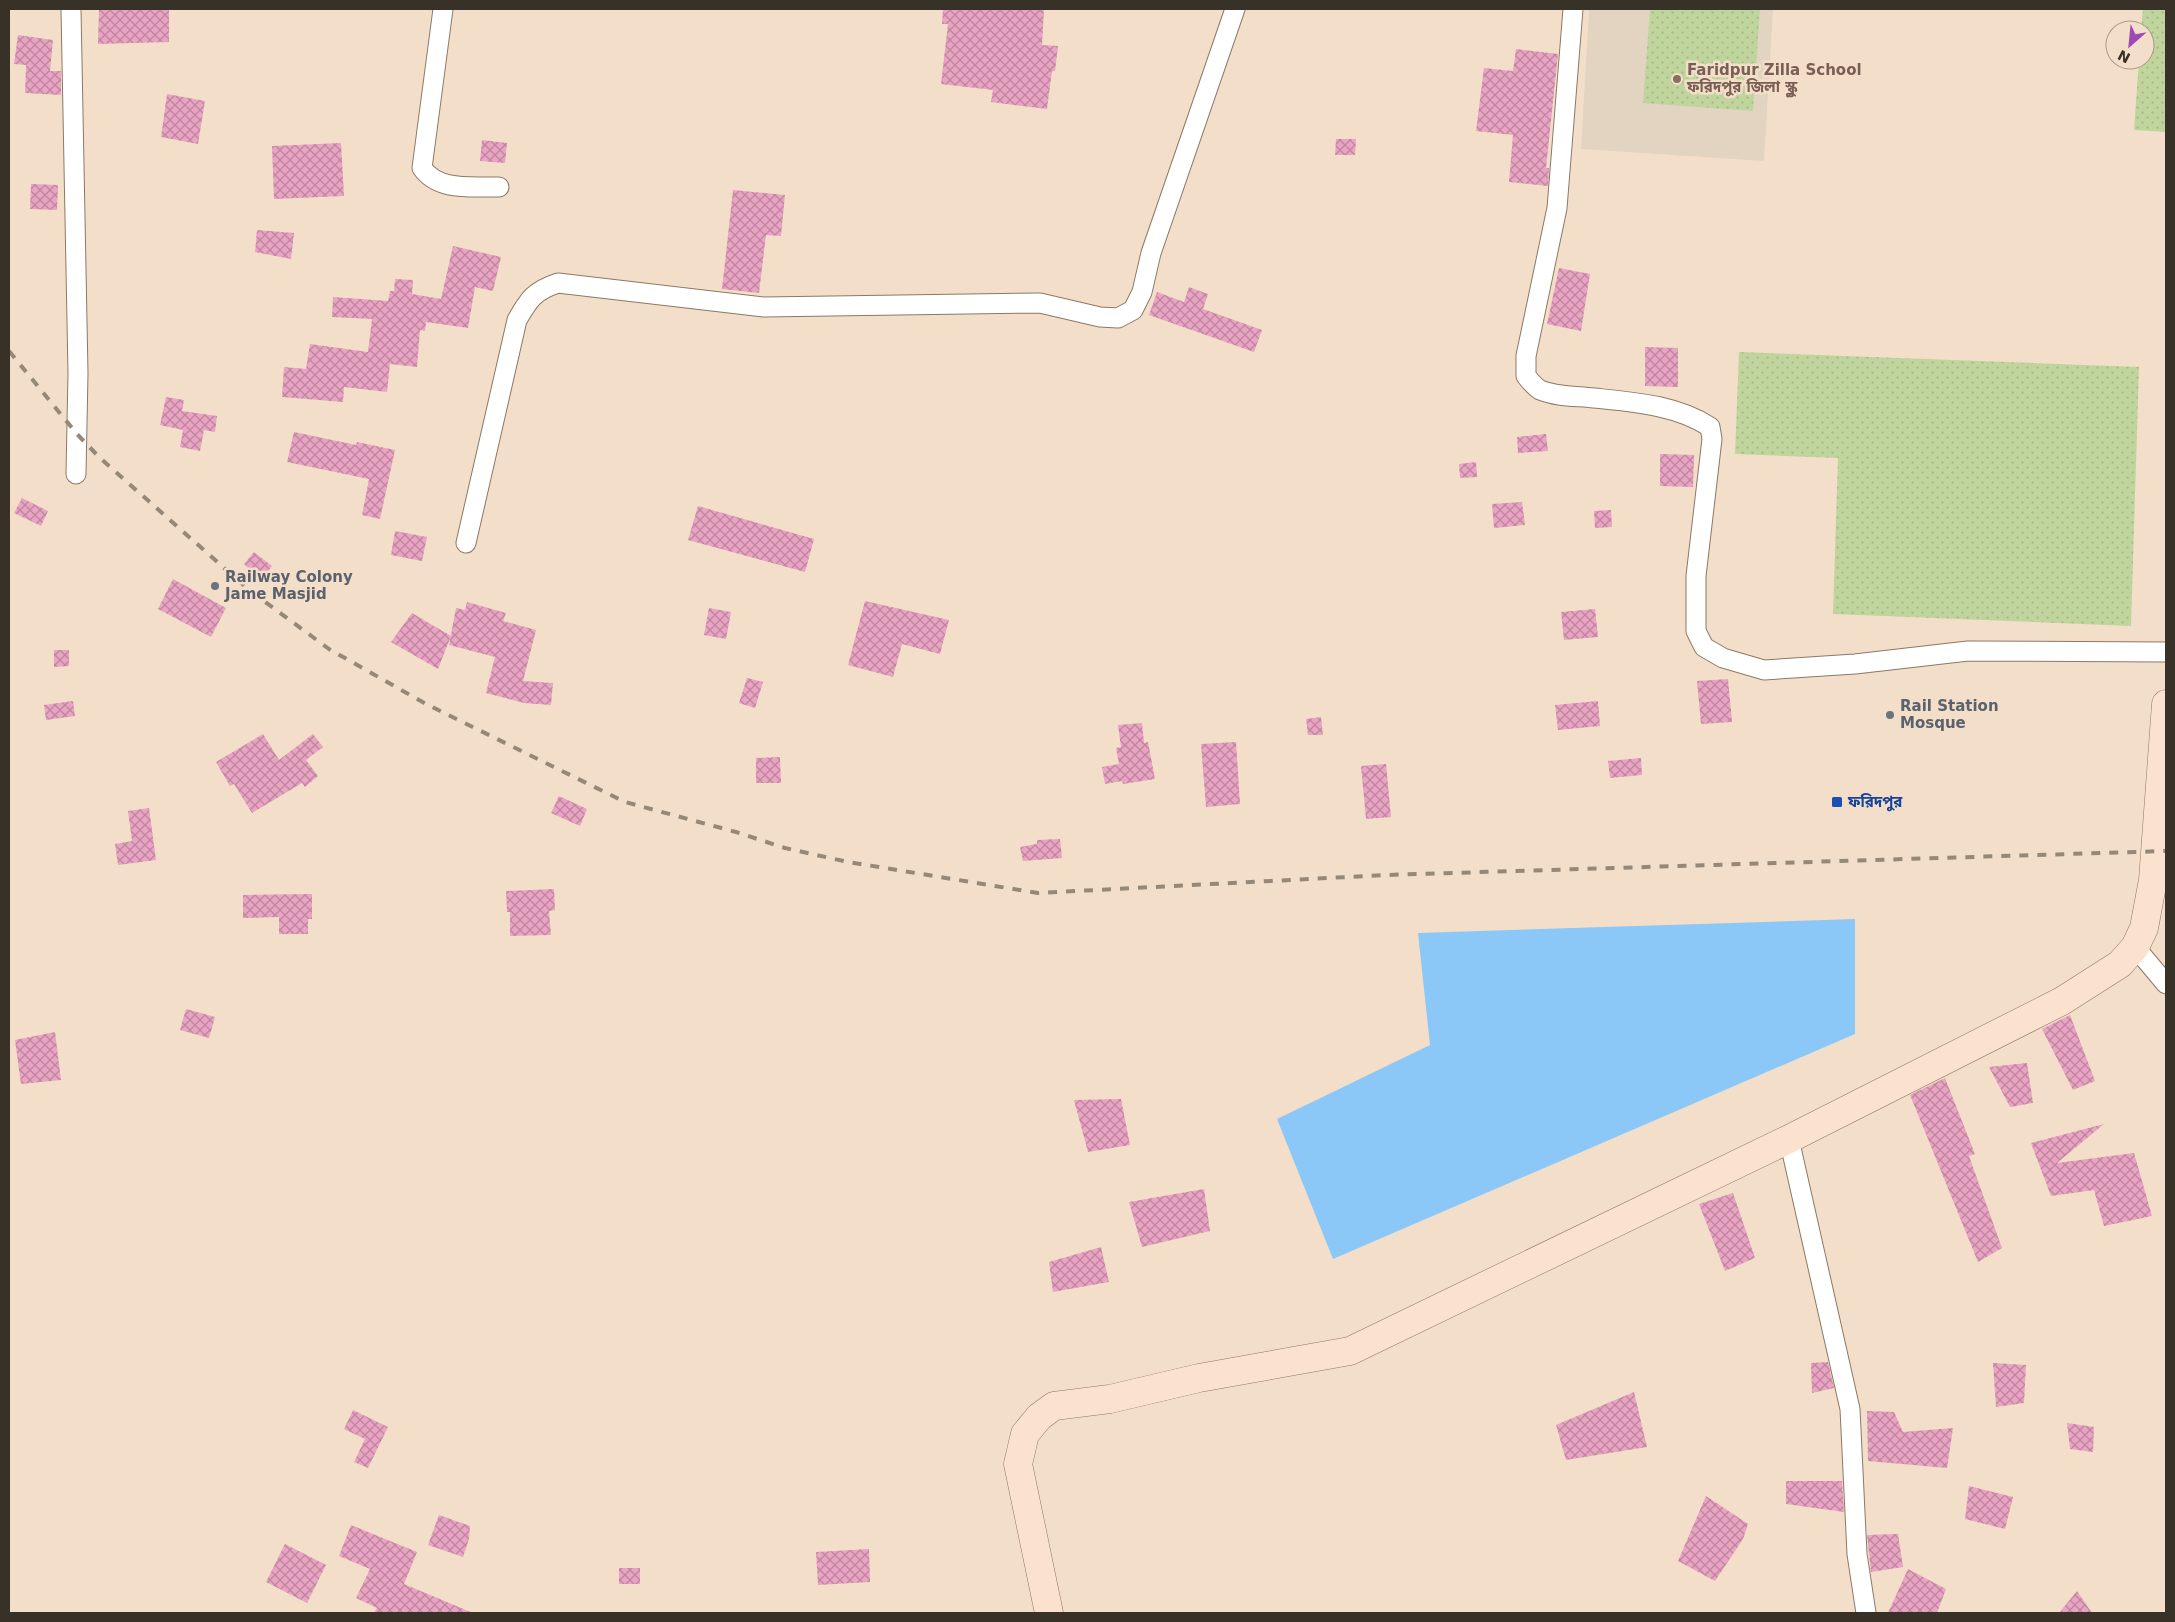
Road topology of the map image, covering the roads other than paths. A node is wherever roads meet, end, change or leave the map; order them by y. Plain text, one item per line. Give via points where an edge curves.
1 (71, 9) edge
2 (443, 9) edge
3 (1235, 9) edge
4 (1573, 9) edge
5 (499, 187) dead end
6 (76, 474) dead end
7 (466, 543) dead end
8 (2166, 652) edge
9 (2166, 704) edge
10 (2164, 756) edge
11 (2134, 947) junction
12 (2166, 984) edge
13 (1789, 1139) junction
14 (1049, 1613) edge
15 (1866, 1613) edge

1 - 6 street via 78,373
2 - 5 street via 422,168 427,176 441,185
3 - 7 street via 1151,253 1142,292 1133,310 1118,318 1040,303 764,306 558,283 542,288 529,300 517,320
4 - 8 street via 1557,208 1526,356 1526,376 1538,389 1561,395 1672,409 1710,427 1712,439 1696,576 1696,631 1704,647 1723,658 1764,670 1968,652
9 - 10 street
10 - 11 street via 2153,880 2144,928
11 - 12 street
11 - 13 street via 2120,964 2062,1001
13 - 14 street via 1350,1351 1199,1378 1110,1399 1054,1406 1039,1417 1025,1434 1018,1464
13 - 15 street via 1850,1410 1858,1554

